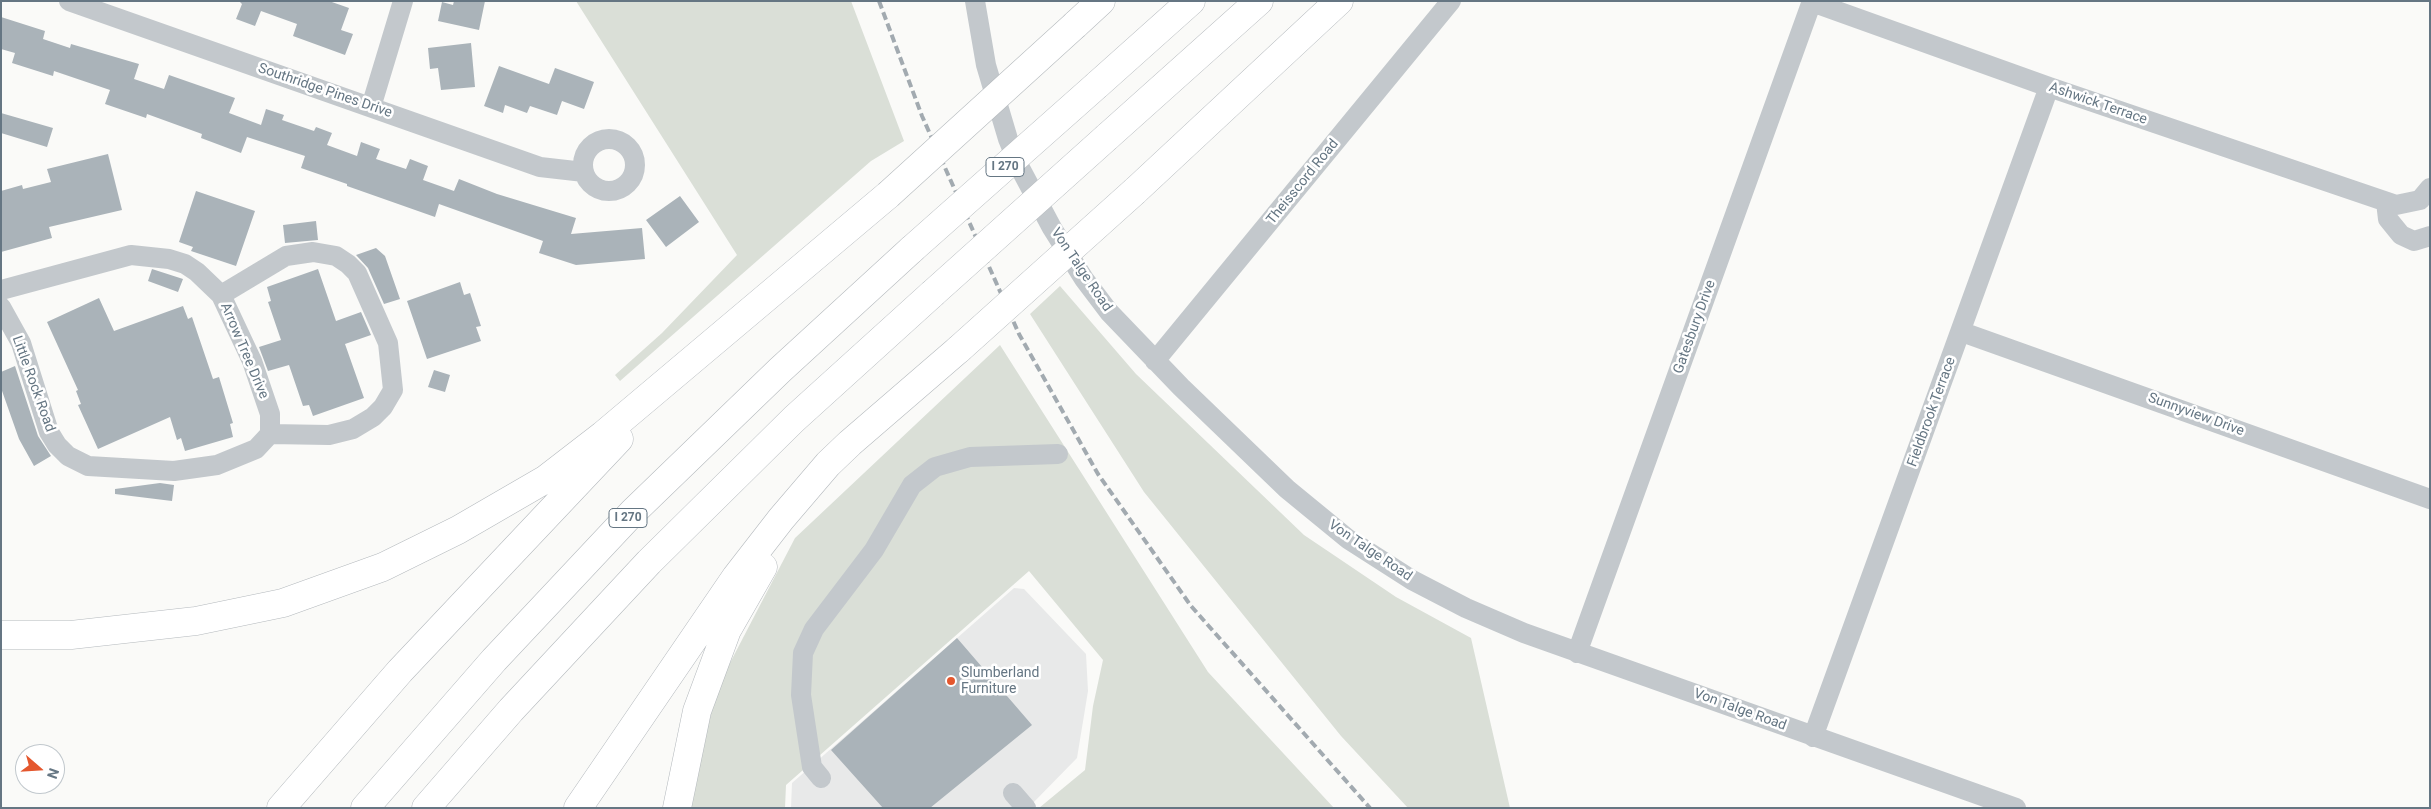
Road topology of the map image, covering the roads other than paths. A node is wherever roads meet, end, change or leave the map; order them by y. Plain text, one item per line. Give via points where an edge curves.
1 (69, 1) edge
2 (403, 1) edge
3 (975, 1) edge
4 (1101, 1) edge
5 (1191, 1) edge
6 (1259, 1) edge
7 (1339, 1) edge
8 (1451, 1) edge
9 (1812, 2) edge
10 (2049, 87) junction
11 (371, 107) junction
12 (584, 172) dead end
13 (2430, 188) edge
14 (2386, 202) junction
15 (2430, 236) edge
16 (1, 290) edge
17 (221, 295) junction
18 (1, 307) edge
19 (1962, 332) junction
20 (1155, 361) junction
21 (683, 370) junction
22 (270, 434) junction
23 (1058, 454) dead end
24 (828, 464) junction
25 (2430, 499) edge
26 (1, 635) edge
27 (1578, 653) junction
28 (1813, 737) junction
29 (821, 778) dead end
30 (281, 808) edge
31 (366, 808) edge
32 (426, 808) edge
33 (578, 808) edge
34 (677, 808) edge
35 (2016, 808) edge

1 - 11 street, Southridge Pines Drive
2 - 11 street
3 - 20 street, Von Talge Road via 986,65 1020,168 1084,279 1109,312
4 - 21 highway, bridge via 888,195
5 - 31 highway, I 270, bridge via 780,370 633,512 494,660
6 - 32 highway, bridge via 794,419 655,556 511,710
7 - 24 highway, bridge via 1135,191
8 - 20 street, Theisscord Road
9 - 10 street, Ashwick Terrace
9 - 27 street, Gatesbury Drive
10 - 14 street, Ashwick Terrace
10 - 19 street, Fieldbrook Terrace
11 - 12 street, Southridge Pines Drive via 540,167
13 - 14 street, Ashwick Terrace via 2420,200 2396,205
14 - 15 street via 2388,220 2401,235 2414,241
16 - 17 street, Arrow Tree Drive via 131,255 185,264
17 - 22 street, Arrow Tree Drive via 252,361 270,414
17 - 22 street via 286,256 312,252 336,256 357,273 388,343 393,390 384,407 373,417 353,429 329,436
18 - 22 street, Little Rock Road via 21,343 49,432 68,456 88,466 174,471 217,465 256,449
19 - 25 street, Sunnyview Drive
19 - 28 street, Fieldbrook Terrace
20 - 27 street, Von Talge Road via 1287,489 1348,538 1412,580 1466,608
21 - 26 highway via 546,479 458,530 382,567 283,603 196,621 71,636
21 - 30 highway via 400,671
23 - 29 street via 970,456 935,467 912,485 874,550 814,629 803,654 802,695 812,767
24 - 33 highway via 736,577
24 - 34 highway via 727,630 697,711
27 - 28 street, Von Talge Road
28 - 35 street, Von Talge Road

